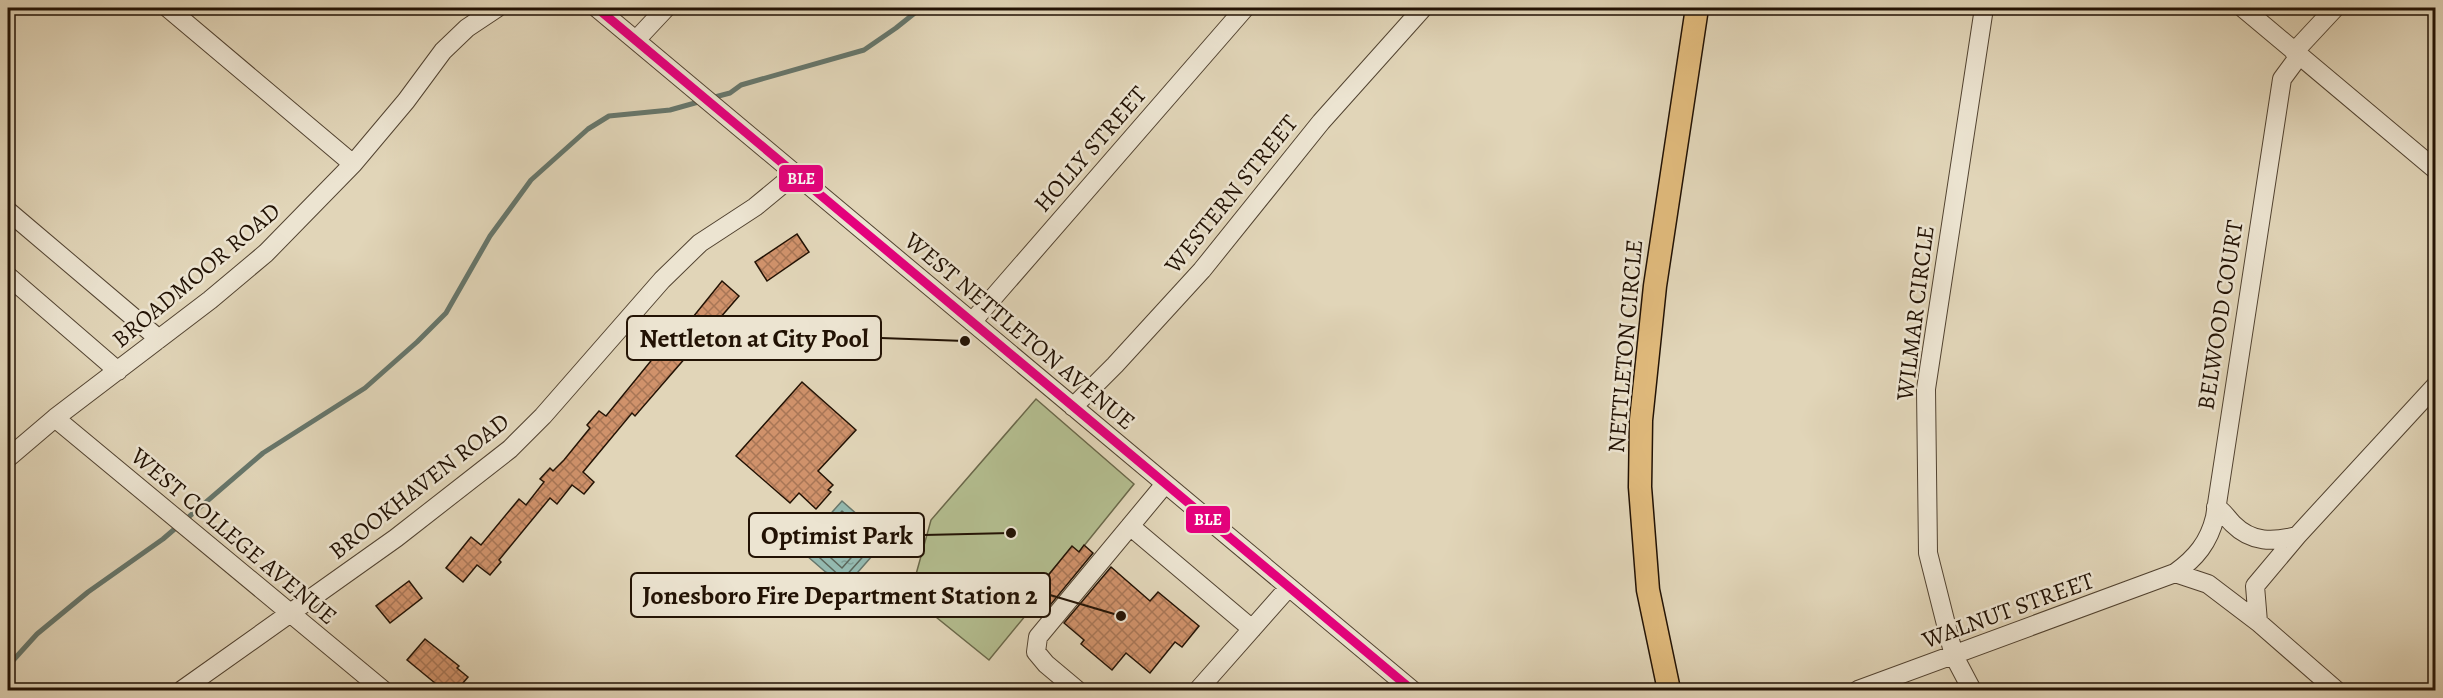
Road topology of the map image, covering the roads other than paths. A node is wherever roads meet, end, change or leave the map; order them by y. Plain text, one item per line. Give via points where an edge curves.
1 (168, 8) edge
2 (497, 8) edge
3 (597, 8) edge
4 (666, 8) edge
5 (1245, 8) edge
6 (1423, 8) edge
7 (1697, 8) edge
8 (1984, 8) edge
9 (2243, 8) edge
10 (2335, 8) edge
11 (636, 40) junction
12 (2297, 54) junction
13 (353, 164) junction
14 (2436, 170) edge
15 (795, 174) junction
16 (8, 211) edge
17 (8, 276) edge
18 (972, 322) junction
19 (159, 339) junction
20 (118, 371) junction
21 (2436, 385) edge
22 (1073, 407) junction
23 (56, 418) junction
24 (8, 458) edge
25 (1165, 484) junction
26 (2216, 507) junction
27 (1130, 526) junction
28 (2297, 536) junction
29 (2175, 573) junction
30 (1289, 587) junction
31 (290, 614) junction
32 (2258, 622) junction
33 (1252, 629) junction
34 (1954, 656) junction
35 (182, 690) edge
36 (383, 690) edge
37 (1077, 690) edge
38 (1198, 690) edge
39 (1412, 690) edge
40 (1669, 690) edge
41 (1858, 690) edge
42 (1972, 690) edge
43 (2336, 690) edge

1 - 13 street
2 - 13 street, BROADMOOR ROAD via 467,28 443,51
3 - 11 street, WEST NETTLETON AVENUE
4 - 11 street
5 - 18 street, HOLLY STREET
6 - 22 street, WESTERN STREET via 1321,122 1202,270
7 - 40 main road, NETTLETON CIRCLE via 1655,286 1641,420 1640,487 1648,590
8 - 34 street, WILMAR CIRCLE via 1926,389 1928,553
9 - 12 street
10 - 12 street, BELWOOD COURT
11 - 15 street, WEST NETTLETON AVENUE
12 - 14 street
12 - 26 street, BELWOOD COURT via 2284,72 2277,104
13 - 19 street, BROADMOOR ROAD via 266,253
15 - 18 street, WEST NETTLETON AVENUE
15 - 31 street, BROOKHAVEN ROAD via 756,207 700,243 510,449
16 - 19 street
17 - 20 street
18 - 22 street, WEST NETTLETON AVENUE
19 - 20 street, BROADMOOR ROAD
20 - 23 street, BROADMOOR ROAD
21 - 28 street
22 - 25 street, WEST NETTLETON AVENUE
23 - 24 street, BROADMOOR ROAD
23 - 31 street, WEST COLLEGE AVENUE
25 - 27 street
25 - 30 street, WEST NETTLETON AVENUE
26 - 28 street via 2242,532 2257,539 2276,541
26 - 29 street, BELWOOD COURT via 2212,529 2202,549
27 - 33 street
27 - 37 street via 1038,636 1036,652
28 - 32 street via 2255,586
29 - 32 street via 2208,584
29 - 34 street, WALNUT STREET
30 - 33 street
30 - 39 street, WEST NETTLETON AVENUE
31 - 35 street, BROOKHAVEN ROAD
31 - 36 street, WEST COLLEGE AVENUE
32 - 43 street
33 - 38 street
34 - 41 street, WALNUT STREET
34 - 42 street, WILMAR CIRCLE

